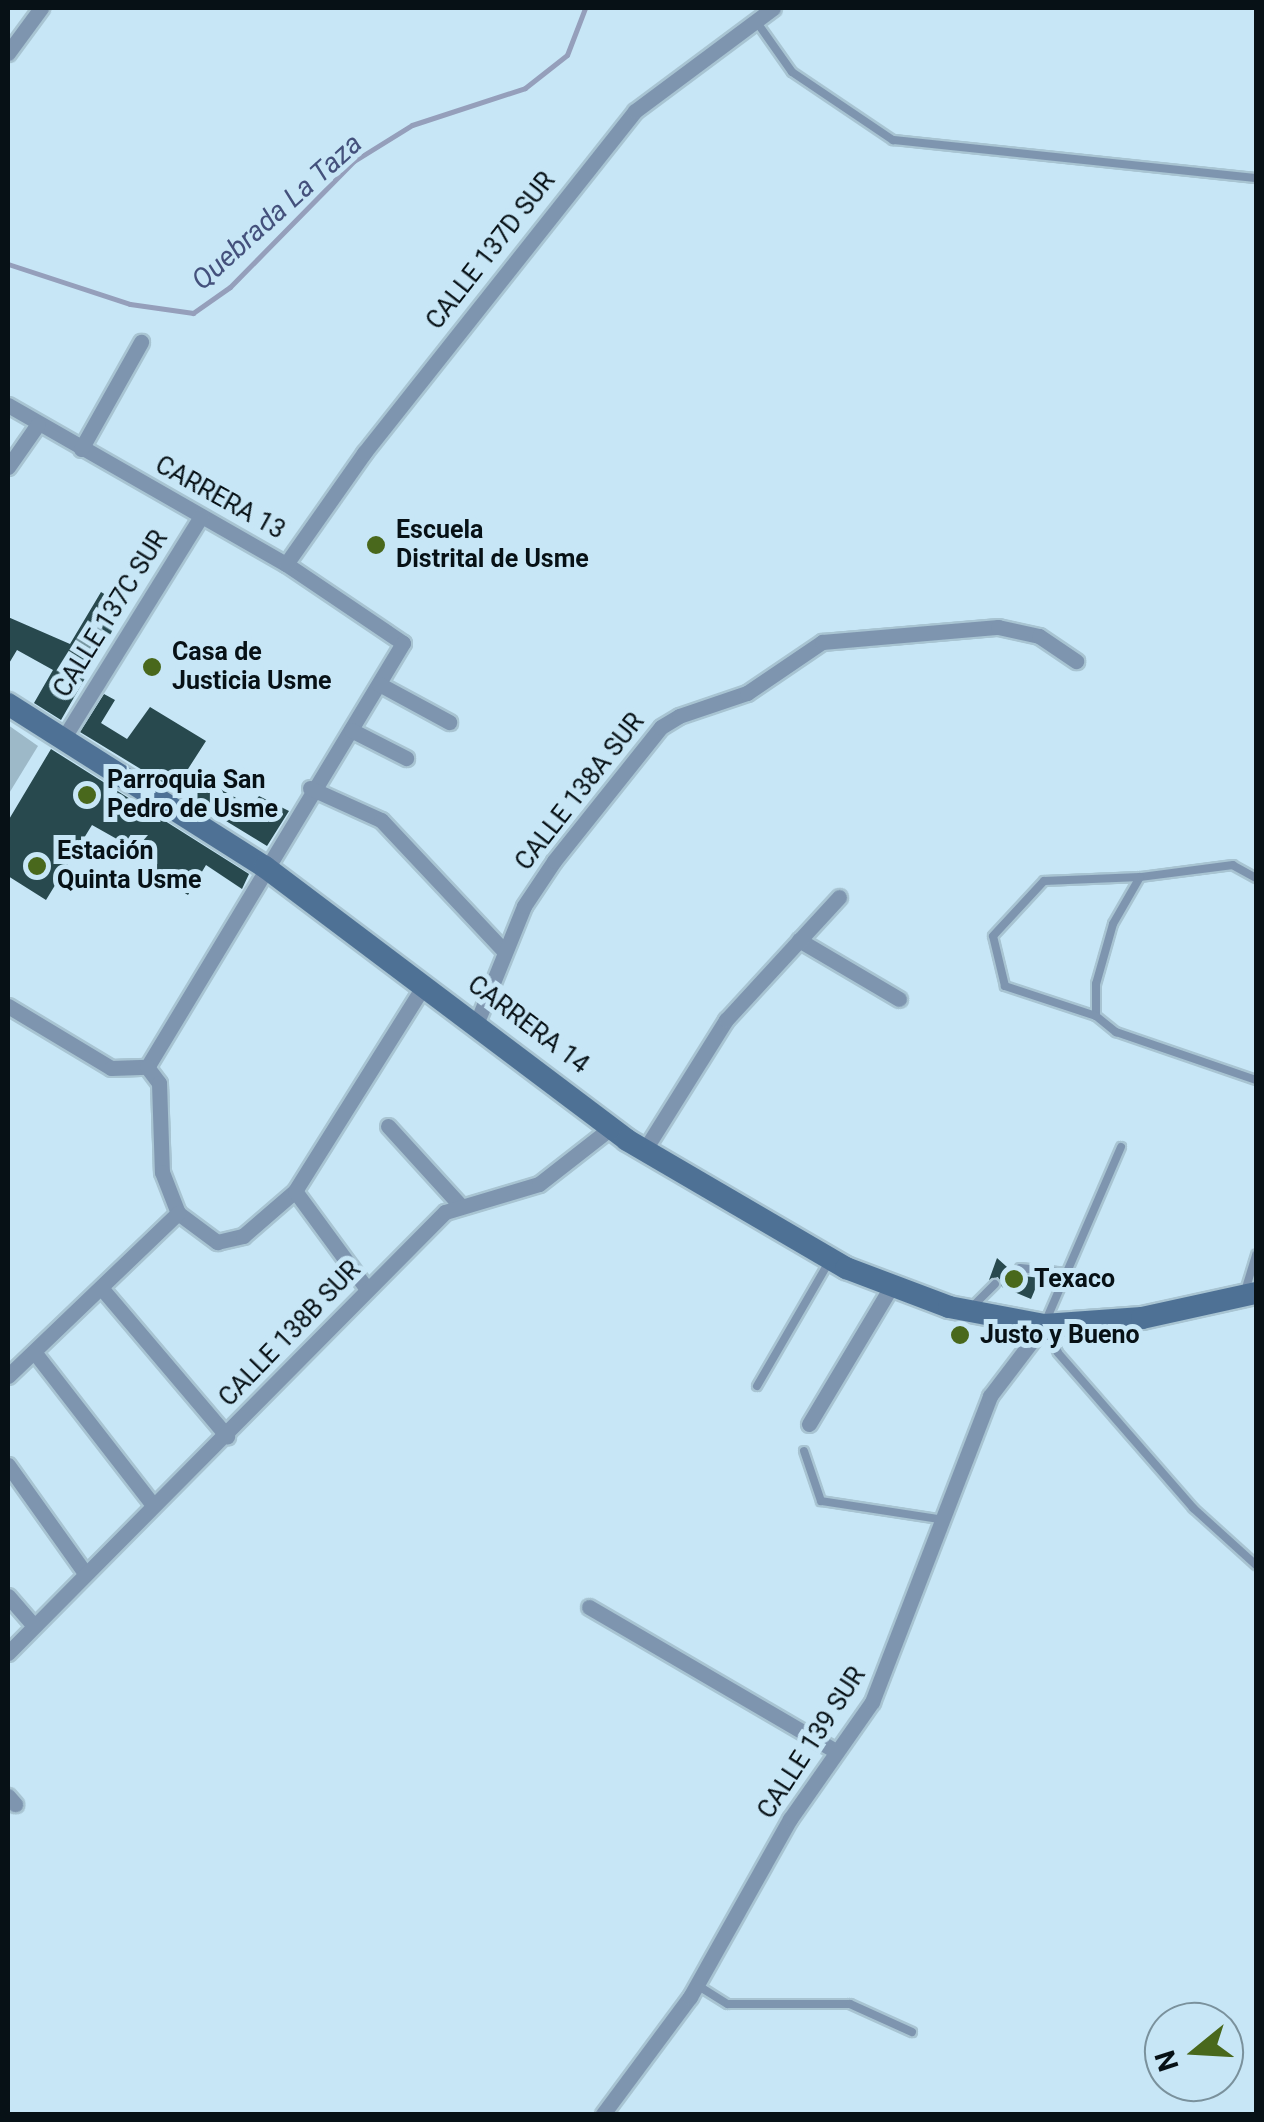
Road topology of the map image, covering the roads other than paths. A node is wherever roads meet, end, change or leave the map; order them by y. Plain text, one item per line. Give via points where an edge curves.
1 (41, 8) edge
2 (774, 8) edge
3 (755, 21) junction
4 (8, 53) edge
5 (1256, 178) edge
6 (141, 342) dead end
7 (8, 404) edge
8 (38, 424) junction
9 (82, 449) junction
10 (8, 467) edge
11 (201, 516) junction
12 (286, 564) junction
13 (1076, 661) dead end
14 (380, 684) junction
15 (8, 704) edge
16 (449, 722) dead end
17 (350, 730) junction
18 (62, 739) junction
19 (406, 758) dead end
20 (310, 788) junction
21 (265, 867) junction
22 (1140, 877) junction
23 (1256, 878) edge
24 (839, 897) dead end
25 (799, 940) junction
26 (504, 951) junction
27 (426, 984) junction
28 (899, 999) dead end
29 (8, 1006) edge
30 (1096, 1016) junction
31 (477, 1022) junction
32 (147, 1067) junction
33 (1256, 1080) edge
34 (388, 1126) dead end
35 (612, 1127) junction
36 (1121, 1146) dead end
37 (644, 1151) junction
38 (295, 1191) junction
39 (460, 1204) junction
40 (178, 1213) junction
41 (1256, 1255) edge
42 (830, 1260) junction
43 (1020, 1268) dead end
44 (1067, 1273) junction
45 (994, 1284) dead end
46 (891, 1287) junction
47 (103, 1290) junction
48 (367, 1290) junction
49 (1250, 1294) edge
50 (968, 1311) junction
51 (1044, 1325) junction
52 (34, 1352) junction
53 (8, 1376) edge
54 (756, 1386) dead end
55 (809, 1424) dead end
56 (227, 1436) junction
57 (804, 1451) dead end
58 (8, 1465) edge
59 (154, 1505) junction
60 (939, 1520) junction
61 (1256, 1564) edge
62 (85, 1572) junction
63 (8, 1596) edge
64 (589, 1606) dead end
65 (34, 1626) junction
66 (8, 1653) edge
67 (835, 1751) junction
68 (697, 1985) junction
69 (912, 2032) dead end
70 (603, 2114) edge

1 - 4 street
2 - 3 street, CALLE 137D SUR
3 - 5 lane via 792,72 894,140
3 - 12 street, CALLE 137D SUR via 635,111 364,453
6 - 9 street
7 - 8 street, CARRERA 13
8 - 9 street, CARRERA 13
8 - 10 street
9 - 11 street, CARRERA 13
11 - 12 street, CARRERA 13
11 - 18 street, CALLE 137C SUR
12 - 14 street, CARRERA 13 via 403,643
13 - 26 street, CALLE 138A SUR via 1038,636 998,627 858,637 804,650 747,693 660,727 554,861
14 - 16 street
14 - 17 street
15 - 18 street, CARRERA 14
17 - 19 street
17 - 20 street
18 - 21 street, CARRERA 14
20 - 21 street
20 - 26 street via 381,820
21 - 27 street, CARRERA 14
21 - 32 street
22 - 23 lane via 1233,865
22 - 30 lane via 1113,924 1096,984
22 - 30 lane via 1044,881 994,936 1005,986
24 - 25 street
25 - 28 street
25 - 37 street via 726,1020
26 - 31 street, CALLE 138A SUR
27 - 31 street, CARRERA 14
27 - 38 street
29 - 32 street via 111,1068
30 - 33 lane via 1116,1032
31 - 35 street, CARRERA 14
32 - 40 street via 159,1083 162,1172
34 - 39 street
35 - 37 street, CARRERA 14
35 - 39 street, CALLE 138B SUR via 539,1184
36 - 44 lane
37 - 42 street, CARRERA 14
38 - 40 street via 243,1236 217,1242
38 - 48 street
39 - 48 street, CALLE 138B SUR
40 - 47 street
41 - 49 lane
42 - 46 street, CARRERA 14
42 - 54 lane
43 - 44 lane
44 - 51 lane
45 - 50 lane
46 - 50 street, CARRERA 14
46 - 55 street
47 - 52 street
47 - 56 street
48 - 56 street, CALLE 138B SUR
49 - 51 street, CARRERA 14 via 1142,1318
50 - 51 street, CARRERA 14
51 - 60 street, CALLE 139 SUR via 990,1396
51 - 61 lane via 1058,1353 1193,1508
52 - 53 street
52 - 59 street
56 - 59 street, CALLE 138B SUR
57 - 60 lane via 821,1501
58 - 62 street
59 - 62 street, CALLE 138B SUR
60 - 67 street, CALLE 139 SUR via 898,1650
62 - 65 street, CALLE 138B SUR
63 - 65 street
64 - 67 street
65 - 66 street, CALLE 138B SUR
67 - 68 street, CALLE 139 SUR
68 - 69 lane via 728,2004 850,2004
68 - 70 street, CALLE 139 SUR

